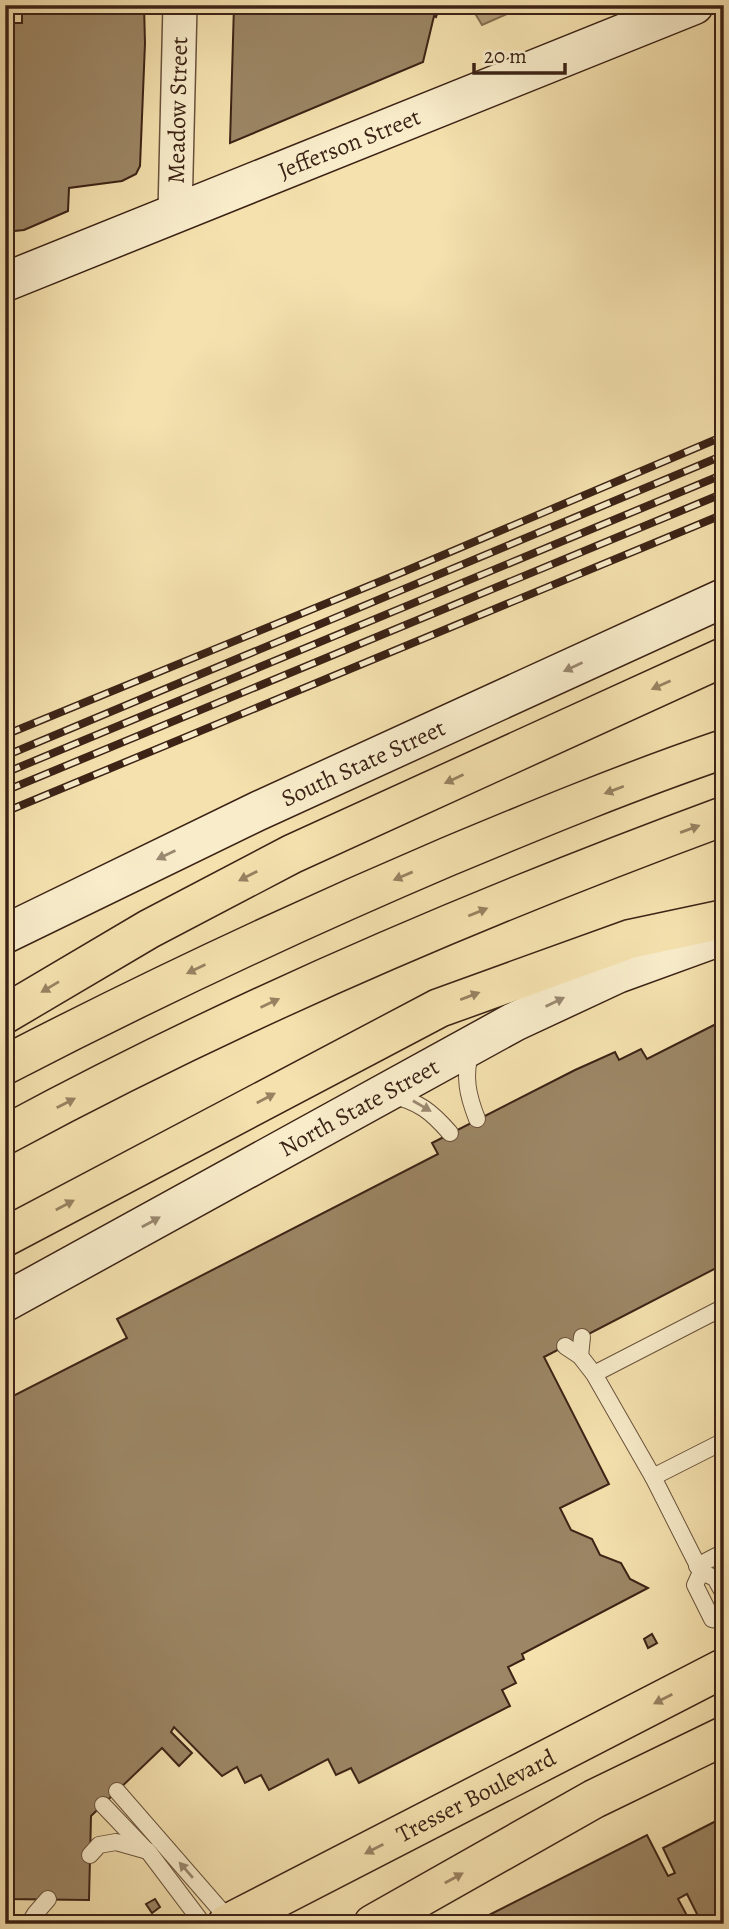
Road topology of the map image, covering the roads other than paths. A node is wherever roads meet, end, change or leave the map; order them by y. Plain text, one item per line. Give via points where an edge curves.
1 (180, 5) edge
2 (694, 5) edge
3 (175, 213) junction
4 (5, 282) edge
5 (724, 598) edge
6 (724, 657) edge
7 (724, 749) edge
8 (724, 816) edge
9 (724, 919) edge
10 (5, 934) edge
11 (724, 935) edge
12 (5, 1014) edge
13 (473, 1045) junction
14 (5, 1065) edge
15 (385, 1093) junction
16 (477, 1119) dead end
17 (450, 1133) dead end
18 (5, 1135) edge
19 (5, 1237) edge
20 (5, 1303) edge
21 (724, 1307) edge
22 (582, 1337) dead end
23 (565, 1346) dead end
24 (580, 1356) junction
25 (594, 1374) junction
26 (724, 1441) edge
27 (653, 1477) junction
28 (724, 1552) edge
29 (699, 1569) junction
30 (724, 1594) edge
31 (724, 1620) edge
32 (724, 1668) edge
33 (724, 1736) edge
34 (117, 1791) dead end
35 (103, 1805) dead end
36 (148, 1851) junction
37 (90, 1855) dead end
38 (48, 1899) dead end
39 (220, 1923) edge
40 (29, 1924) edge
41 (373, 1924) edge

1 - 3 street, Meadow Street
2 - 3 main road, Jefferson Street
3 - 4 main road, Jefferson Street
5 -> 10 main road, South State Street via 258,811
6 -> 12 main road via 292,854 161,922
7 -> 14 main road via 506,832 300,920
18 -> 8 main road via 148,1061 350,967 542,885
19 -> 9 main road via 439,1008 630,939
13 -> 11 main road, North State Street via 617,974
13 - 15 main road, North State Street
13 - 16 lane via 466,1081
15 -> 17 lane via 411,1100 433,1113
20 -> 15 main road, North State Street
21 - 25 lane
22 - 24 lane
23 - 24 lane
24 - 25 lane
25 - 27 lane
26 - 27 lane
27 - 29 lane
28 - 29 lane
29 - 30 lane via 715,1578
29 - 31 lane via 695,1585 712,1619
32 -> 39 main road, Tresser Boulevard
41 -> 33 main road via 594,1799
39 -> 34 lane
35 - 36 lane
36 - 37 lane via 116,1842 99,1845
36 - 39 lane
38 - 40 lane

